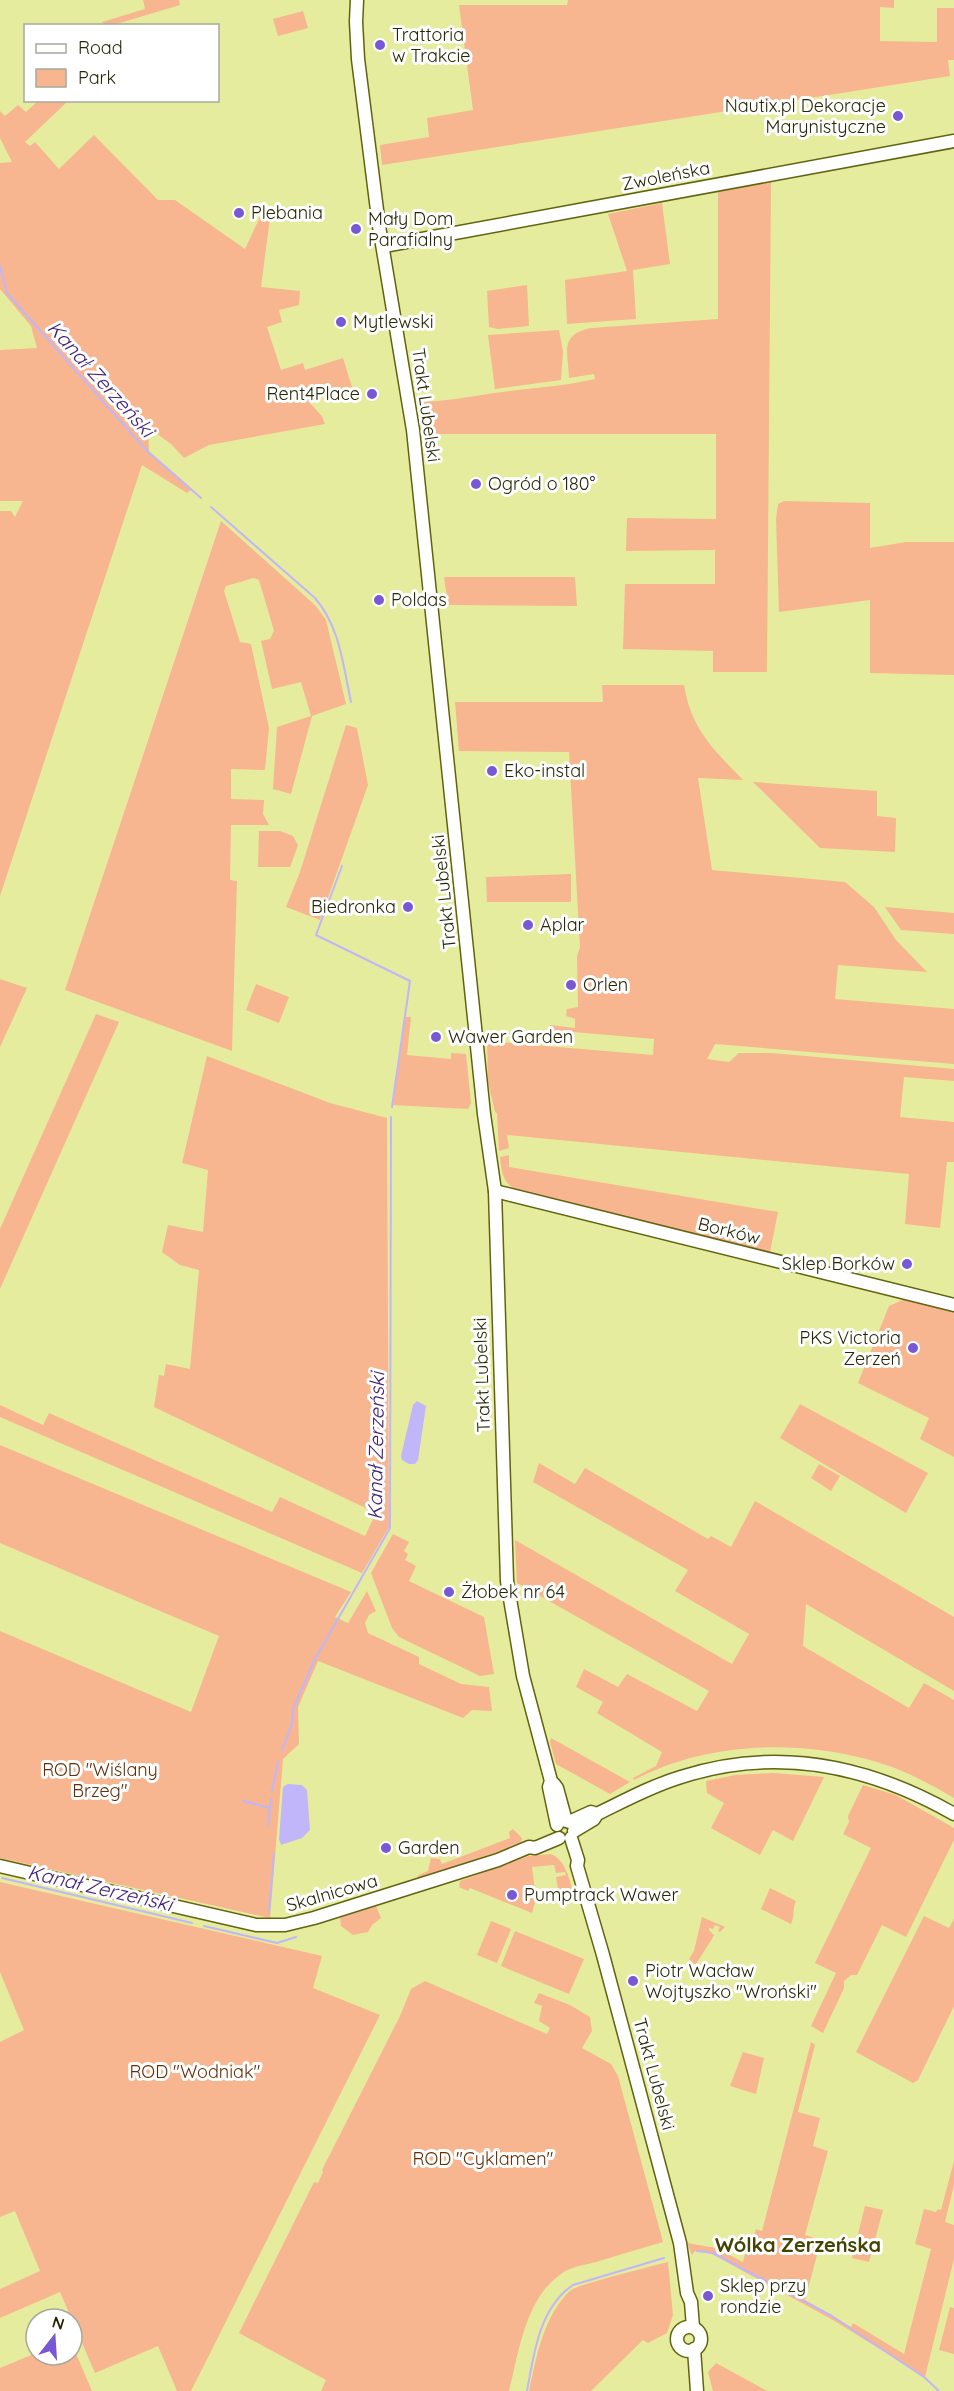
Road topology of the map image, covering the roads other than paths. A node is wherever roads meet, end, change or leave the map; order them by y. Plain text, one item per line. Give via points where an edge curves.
1 (357, 0) edge
2 (954, 141) edge
3 (384, 246) junction
4 (495, 1191) junction
5 (954, 1305) edge
6 (954, 1814) edge
7 (564, 1830) junction
8 (0, 1866) edge
9 (688, 2328) junction
10 (690, 2350) junction
11 (695, 2391) edge

1 - 3 street, Trakt Lubelski via 358,59
2 - 3 street, Zwoleńska
3 - 4 street, Trakt Lubelski via 413,430
4 - 5 street, Borków
4 - 7 street, Trakt Lubelski via 507,1581 522,1677 551,1781 557,1788
6 - 7 street, Skalnicowa via 870,1776 822,1765 778,1762 697,1772 647,1789 594,1819
7 - 8 street, Skalnicowa via 535,1848 285,1925 256,1925
7 - 9 street, Trakt Lubelski via 594,1923 680,2243
9 - 10 street via 701,2338 699,2345
9 - 10 street via 678,2332 676,2340 678,2346
10 - 11 street

